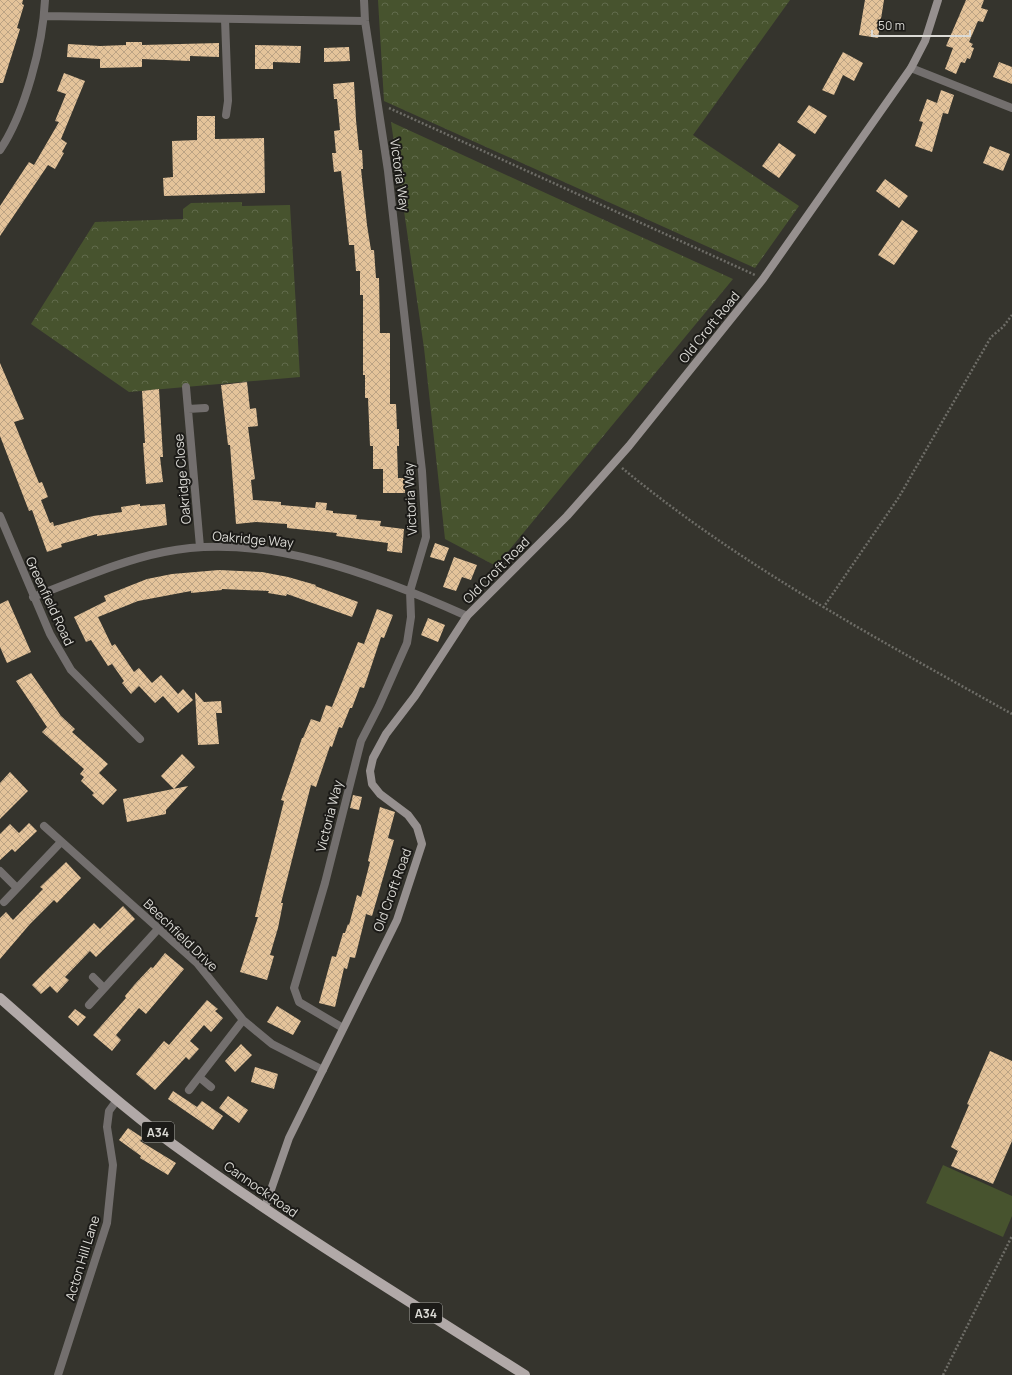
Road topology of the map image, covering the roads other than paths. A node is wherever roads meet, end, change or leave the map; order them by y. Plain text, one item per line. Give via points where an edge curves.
1 (364, 0) edge
2 (938, 0) edge
3 (44, 8) edge
4 (224, 19) junction
5 (365, 21) junction
6 (911, 68) junction
7 (1012, 108) edge
8 (226, 115) dead end
9 (0, 150) edge
10 (186, 387) dead end
11 (205, 408) dead end
12 (188, 409) junction
13 (0, 516) edge
14 (200, 547) junction
15 (410, 591) junction
16 (33, 597) junction
17 (467, 616) junction
18 (140, 739) dead end
19 (44, 826) dead end
20 (61, 842) junction
21 (0, 871) edge
22 (17, 888) junction
23 (4, 902) dead end
24 (159, 928) junction
25 (93, 977) dead end
26 (104, 988) junction
27 (0, 998) edge
28 (89, 1005) dead end
29 (243, 1020) junction
30 (342, 1028) junction
31 (323, 1070) junction
32 (199, 1077) junction
33 (211, 1087) dead end
34 (189, 1090) dead end
35 (117, 1100) junction
36 (265, 1207) junction
37 (58, 1375) edge
38 (525, 1375) edge

1 - 5 street, Victoria Way
2 - 6 street, Old Croft Road via 925,41
3 - 4 street
3 - 9 street via 32,75 8,138
4 - 5 street
4 - 8 street via 228,101
5 - 15 street, Victoria Way via 388,171 423,486 426,537
6 - 7 street
6 - 17 street, Old Croft Road via 763,279 629,446 567,516
10 - 12 street, Oakridge Close
11 - 12 street
12 - 14 street, Oakridge Close
13 - 16 street, Greenfield Road
14 - 15 street, Oakridge Way via 292,554
14 - 16 street, Oakridge Way via 136,559
15 - 17 street, Oakridge Way
15 - 30 street, Victoria Way via 407,643 361,741 294,988 299,1002
16 - 18 street, Greenfield Road via 50,634 71,670
17 - 30 street, Old Croft Road via 415,696 386,734 373,758 370,771 372,784 380,794 408,815 418,827 422,844 397,920
19 - 20 street, Beechfield Drive
20 - 22 street
20 - 24 street, Beechfield Drive
21 - 22 street
22 - 23 street
24 - 26 street
24 - 29 street, Beechfield Drive via 196,964
25 - 26 street
26 - 28 street
27 - 35 main road, Cannock Road / A34
29 - 31 street, Beechfield Drive via 272,1044
29 - 32 street
30 - 31 street, Old Croft Road
31 - 36 street, Old Croft Road via 290,1138
32 - 33 street
32 - 34 street
35 - 36 main road, Cannock Road / A34 via 174,1145
35 - 37 street, Acton Hill Lane via 109,1111 107,1127 113,1165 107,1223
36 - 38 main road, Cannock Road / A34 via 327,1250

